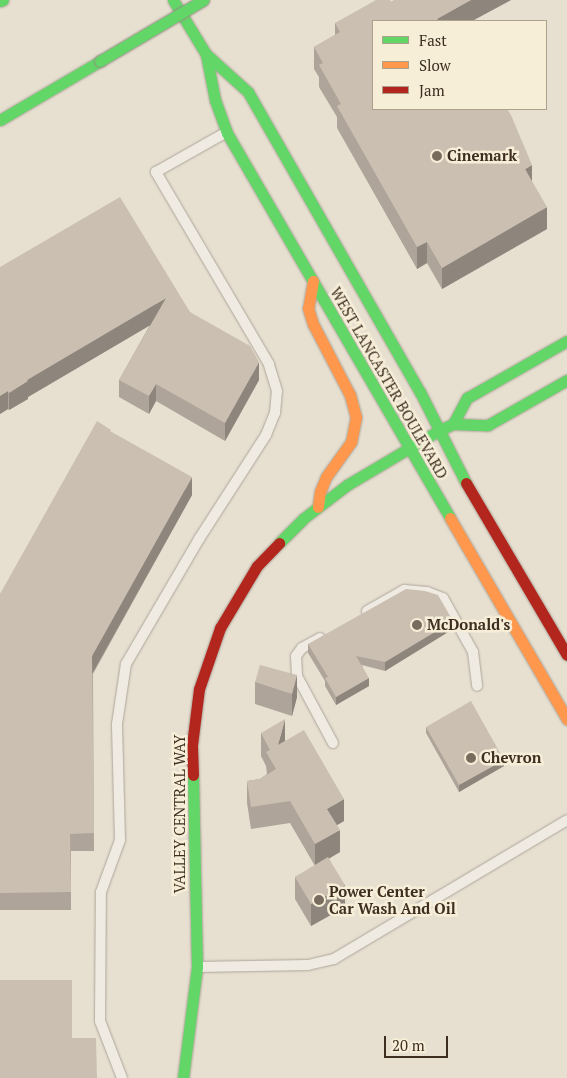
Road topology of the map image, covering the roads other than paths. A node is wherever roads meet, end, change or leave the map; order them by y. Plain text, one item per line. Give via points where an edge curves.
1 (173, 0) edge
2 (204, 0) edge
3 (206, 54) junction
4 (0, 120) edge
5 (227, 132) junction
6 (314, 281) junction
7 (567, 341) edge
8 (567, 380) edge
9 (453, 424) junction
10 (438, 431) junction
11 (409, 447) junction
12 (318, 507) junction
13 (361, 614) edge
14 (327, 634) edge
15 (567, 655) edge
16 (477, 686) dead end
17 (567, 719) edge
18 (332, 743) dead end
19 (567, 820) edge
20 (197, 967) junction
21 (122, 1078) edge
22 (184, 1078) edge

1 - 3 main road, WEST LANCASTER BOULEVARD
2 - 4 main road, bridge
3 - 5 main road, WEST LANCASTER BOULEVARD via 215,100
3 - 10 main road, WEST LANCASTER BOULEVARD via 248,92 420,392
5 - 6 main road, WEST LANCASTER BOULEVARD
5 - 21 lane via 156,172 269,364 277,391 275,413 266,435 199,538 126,664 117,724 120,840 101,892 100,1021
6 - 11 main road, WEST LANCASTER BOULEVARD
6 - 12 main road via 308,308 350,395 356,417 351,442 326,478
7 - 9 main road via 467,398
8 - 9 main road, VALLEY CENTRAL WAY via 488,425
9 - 10 main road, VALLEY CENTRAL WAY
10 - 11 main road, VALLEY CENTRAL WAY
10 - 15 main road, WEST LANCASTER BOULEVARD
11 - 12 main road, VALLEY CENTRAL WAY
11 - 17 main road, WEST LANCASTER BOULEVARD
12 - 20 main road, VALLEY CENTRAL WAY via 257,566 220,628 199,690 192,745
13 - 16 lane via 404,590 427,592 444,598 473,652
14 - 18 lane via 302,648 296,656 297,676
19 - 20 lane via 334,959 308,964
20 - 22 main road, VALLEY CENTRAL WAY

